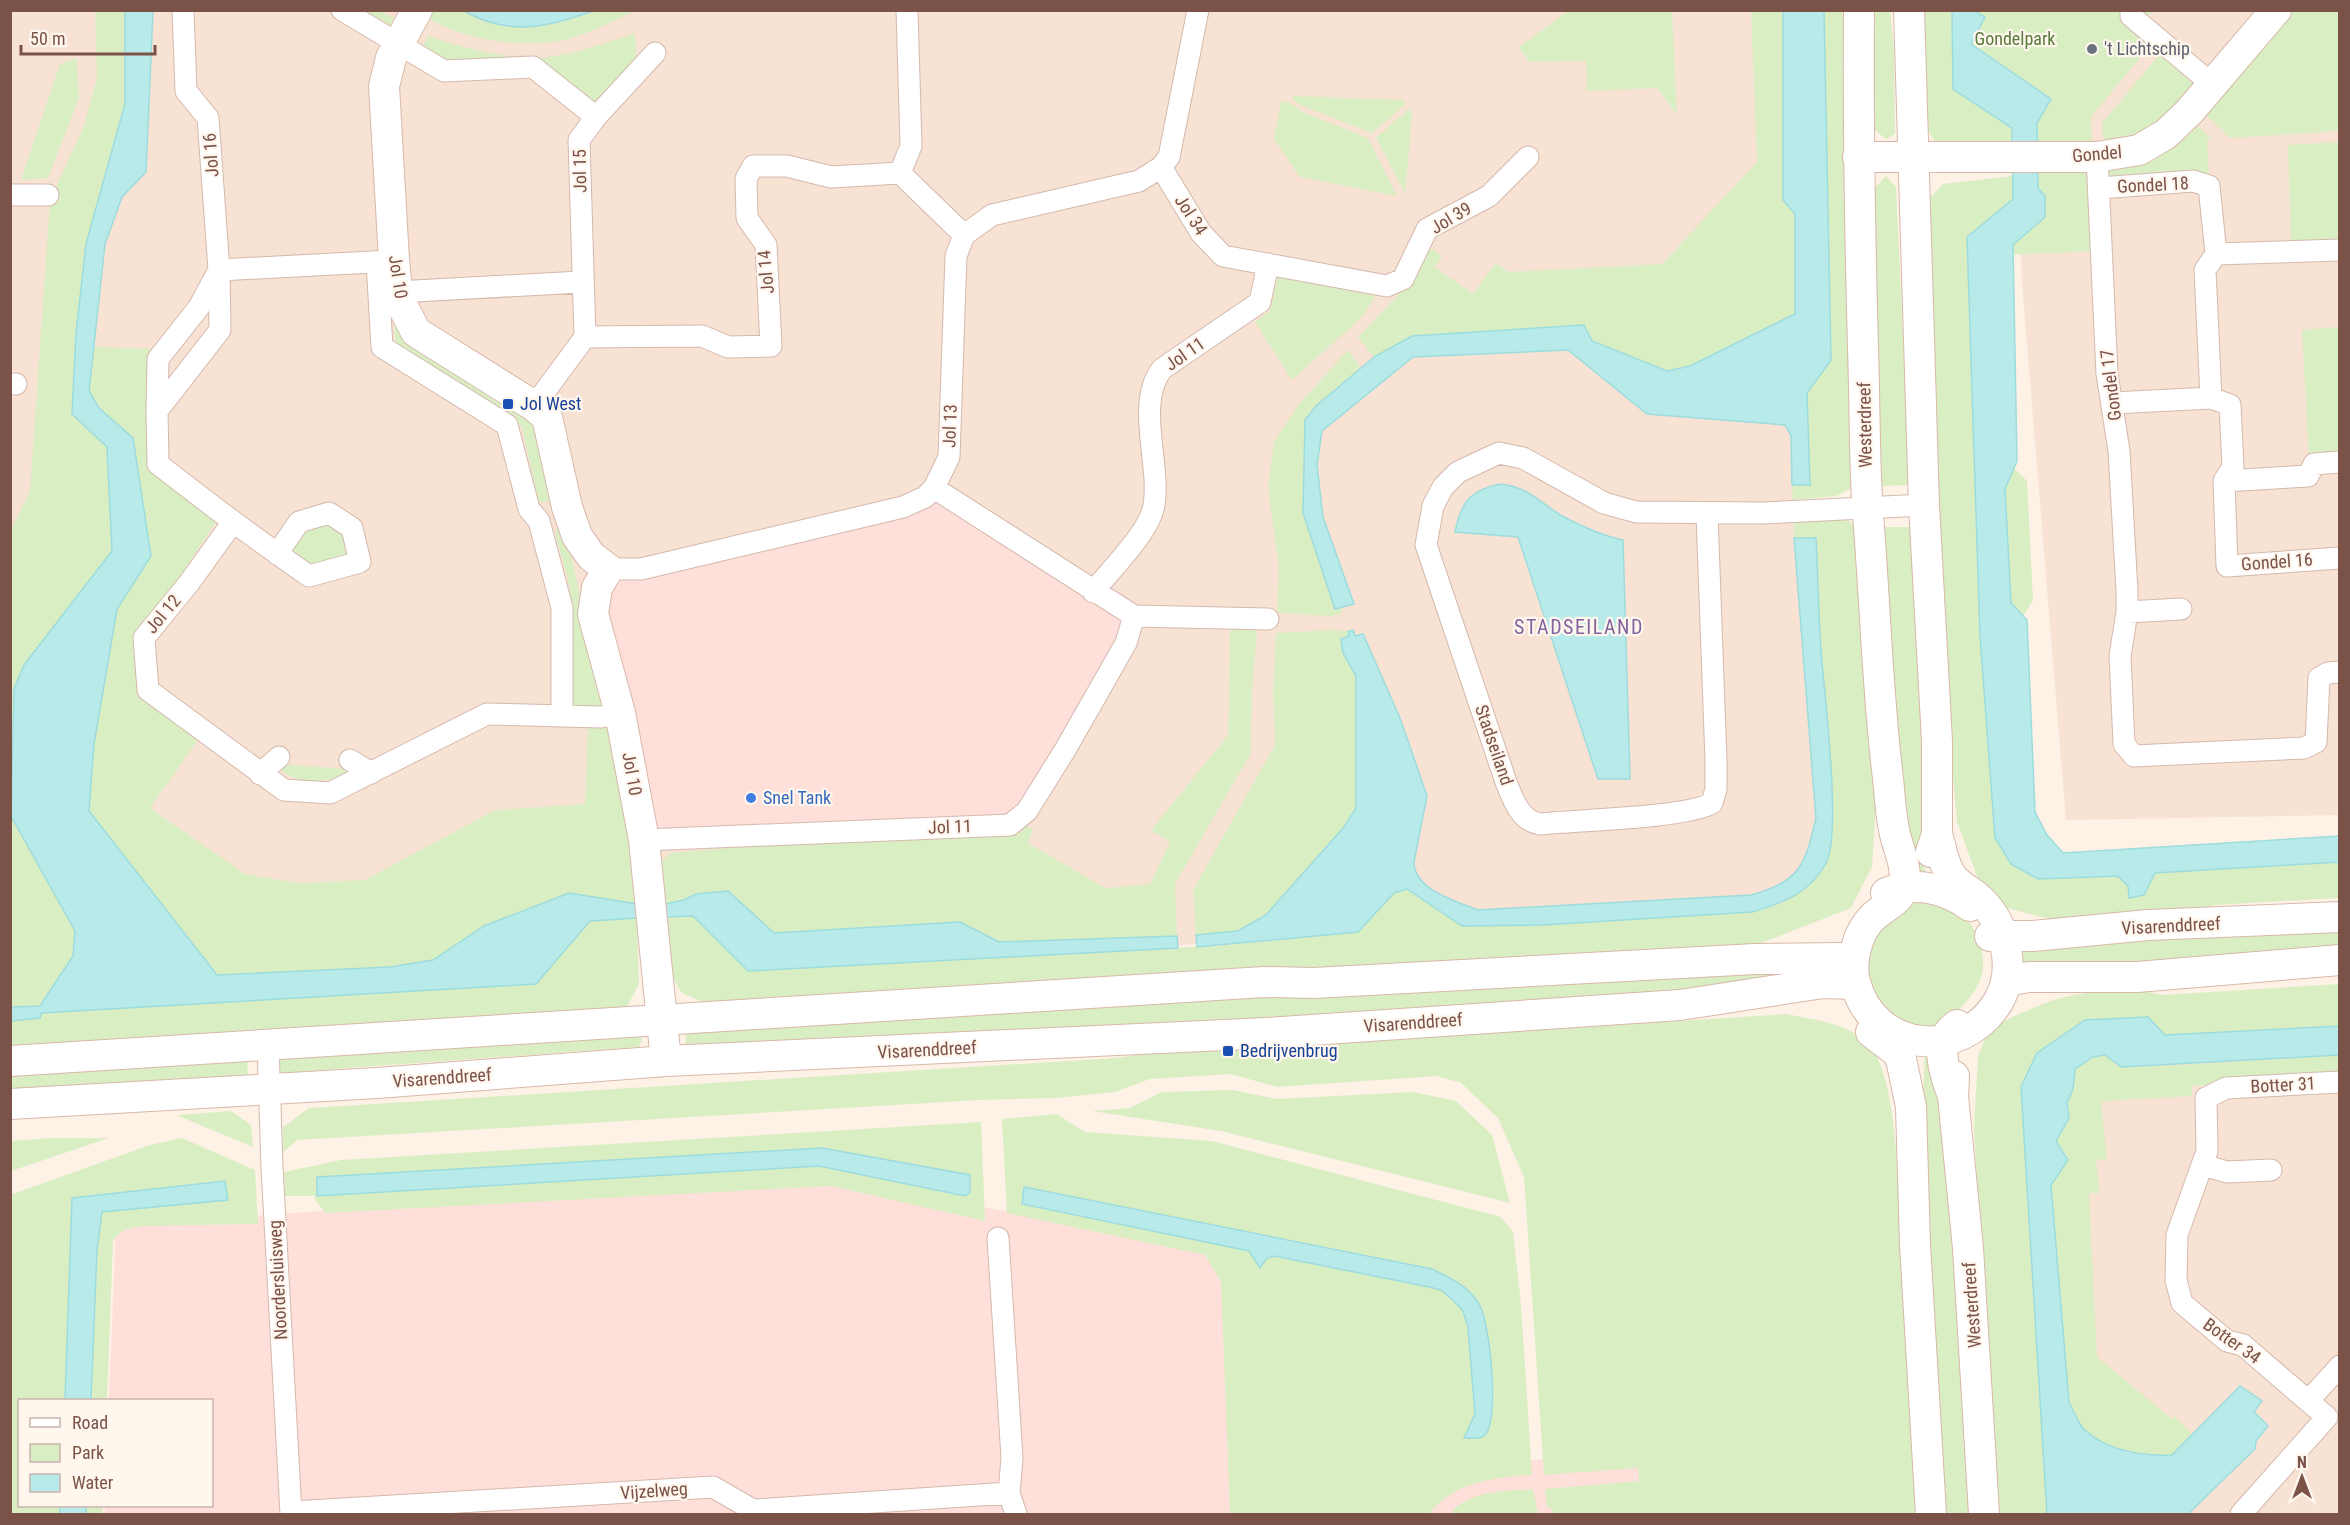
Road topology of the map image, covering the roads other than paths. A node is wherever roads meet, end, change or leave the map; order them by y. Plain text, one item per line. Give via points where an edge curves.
1 (183, 10) edge
2 (342, 10) edge
3 (907, 10) edge
4 (1198, 10) edge
5 (1859, 10) edge
6 (1909, 10) edge
7 (2131, 10) edge
8 (2276, 10) edge
9 (415, 13) edge
10 (398, 44) junction
11 (655, 53) dead end
12 (2213, 85) junction
13 (596, 117) junction
14 (1912, 156) junction
15 (1528, 157) dead end
16 (1858, 157) junction
17 (2097, 158) junction
18 (1161, 167) junction
19 (900, 173) junction
20 (2100, 188) junction
21 (10, 195) edge
22 (48, 195) dead end
23 (964, 235) junction
24 (2340, 250) edge
25 (2216, 254) junction
26 (385, 261) junction
27 (1268, 264) junction
28 (219, 270) junction
29 (581, 282) junction
30 (1387, 286) joint
31 (397, 292) junction
32 (585, 337) junction
33 (2211, 398) junction
34 (2113, 403) junction
35 (534, 406) junction
36 (157, 411) junction
37 (2340, 462) edge
38 (2224, 481) junction
39 (934, 488) junction
40 (1924, 506) junction
41 (567, 507) junction
42 (1867, 508) junction
43 (1707, 514) junction
44 (539, 521) junction
45 (233, 522) junction
46 (277, 554) dead end
47 (2340, 558) edge
48 (608, 569) junction
49 (1093, 592) junction
50 (2181, 609) dead end
51 (2127, 612) junction
52 (1134, 616) junction
53 (1268, 619) dead end
54 (2340, 672) edge
55 (620, 713) junction
56 (562, 716) junction
57 (279, 757) dead end
58 (350, 760) dead end
59 (371, 773) junction
60 (260, 774) junction
61 (644, 840) junction
62 (1920, 887) junction
63 (2340, 917) edge
64 (1996, 937) junction
65 (2340, 960) edge
66 (1846, 975) junction
67 (2006, 981) junction
68 (663, 1018) junction
69 (1951, 1039) junction
70 (268, 1045) junction
71 (1902, 1046) junction
72 (10, 1061) edge
73 (666, 1061) junction
74 (2340, 1082) edge
75 (2226, 1088) joint
76 (272, 1090) junction
77 (10, 1104) edge
78 (2203, 1165) junction
79 (2271, 1170) dead end
80 (998, 1238) dead end
81 (2340, 1366) edge
82 (2308, 1401) junction
83 (1009, 1493) junction
84 (291, 1513) edge
85 (1016, 1515) edge
86 (1931, 1515) edge
87 (1984, 1515) edge
88 (2241, 1515) edge

1 - 28 street, Jol 16 via 186,91 208,118
2 - 10 street
3 - 19 street via 911,146
4 - 18 street via 1169,158
5 - 16 main road, Westerdreef
6 - 14 main road
7 - 12 street via 2131,16
8 - 12 main road, Gondel
9 - 10 main road, Jol 10
10 - 13 street via 444,71 533,67
10 - 26 main road, Jol 10 via 384,86
11 - 13 street, Jol 15
12 - 17 main road, Gondel via 2166,134 2139,150
13 - 29 street, Jol 15 via 579,140
14 - 16 main road, Gondel
14 - 17 main road, Gondel
14 - 40 main road
15 - 30 street, Jol 39 via 1489,196 1427,229 1403,279
16 - 42 main road, Westerdreef
17 - 20 street, Gondel 17
18 - 23 street via 1139,181 992,215
18 - 27 street, Jol 34 via 1201,233 1223,256
19 - 23 street
19 - 32 street, Jol 14 via 831,177 787,166 753,166 747,179 747,219 766,245 771,346 728,347 702,336
20 - 25 street, Gondel 18 via 2193,181 2210,186
20 - 34 street, Gondel 17 via 2107,374
21 - 22 street
23 - 39 street, Jol 13 via 956,256 949,457
24 - 25 street
25 - 33 street, Gondel 18 via 2205,270
26 - 28 street
26 - 31 main road, Jol 10
26 - 44 street, Jol 10 via 382,347 507,425 529,509
27 - 30 street, Jol 34
27 - 49 street, Jol 11 via 1260,302 1162,369 1153,381 1150,407 1154,505 1145,526
28 - 36 street via 199,307 158,359
28 - 36 street, Jol 16 via 220,330
29 - 31 street
29 - 32 street, Jol 15
31 - 35 main road, Jol 10 via 416,332
32 - 35 street
33 - 34 street
33 - 38 street, Gondel 16 via 2230,405 2233,467
34 - 51 street, Gondel 17
35 - 41 main road, Jol 10 via 547,417
36 - 45 street via 158,464
37 - 38 street via 2314,464 2308,476
38 - 47 street, Gondel 16 via 2227,566
39 - 48 street via 903,507 641,569
39 - 49 street
40 - 42 street, Stadseiland
40 - 62 main road via 1935,675 1937,834
41 - 44 street
41 - 48 main road, Jol 10 via 577,536 591,556
42 - 43 street, Stadseiland
42 - 62 main road, Westerdreef via 1896,838
43 - 43 street, Stadseiland via 1636,512 1604,503 1523,458 1499,453 1458,472 1443,487 1433,506 1426,545 1506,782 1517,807 1531,822 1702,809 1712,802 1716,760
44 - 56 street, Jol 10 via 562,608
45 - 46 street
45 - 60 street, Jol 12 via 144,638 148,690
48 - 55 main road, Jol 10 via 597,588 593,614
49 - 52 street
50 - 51 street
51 - 54 street, Gondel 17 via 2120,656 2124,744 2134,756 2304,748 2316,742 2319,678
52 - 53 street
52 - 61 street, Jol 11 via 1126,643 1059,760 1027,811 1010,825
55 - 56 street, Jol 12 via 601,717
55 - 61 main road, Jol 10
56 - 59 street, Jol 12 via 487,714
57 - 60 street
58 - 59 street
59 - 60 street, Jol 12 via 330,793 284,790
61 - 68 main road, Jol 10
62 - 64 main road via 1987,908
62 - 66 main road via 1871,902 1854,920 1847,933
63 - 64 main road, Visarenddreef
64 - 67 main road via 2007,950
64 - 69 main road via 1995,976 1988,998 1974,1014 1954,1027
65 - 67 main road via 2137,977 2030,977
66 - 68 main road via 1755,959 1314,983 1264,982
66 - 71 main road via 1873,1017 1894,1033
66 - 73 main road, Visarenddreef via 1823,983 1680,1005 1267,1033
67 - 69 main road via 1992,1012 1973,1030
68 - 70 main road
68 - 73 main road, Jol 10
69 - 71 main road
69 - 87 main road, Westerdreef via 1944,1075 1953,1096 1966,1225
70 - 72 main road
70 - 76 street, Noordersluisweg
71 - 86 main road via 1915,1056 1918,1082 1911,1107 1914,1233
73 - 76 main road, Visarenddreef
74 - 75 street, Botter 31
75 - 78 street, Botter 34 via 2206,1098 2208,1152
76 - 77 main road, Visarenddreef
76 - 84 street, Noordersluisweg via 272,1167
78 - 79 street via 2227,1172
78 - 82 street, Botter 34 via 2177,1235 2176,1280 2182,1303 2227,1341 2243,1345
80 - 83 street via 1012,1458
81 - 82 street
82 - 88 street, Botter 34 via 2328,1417
83 - 84 street, Vijzelweg via 753,1510 713,1487
83 - 85 street

